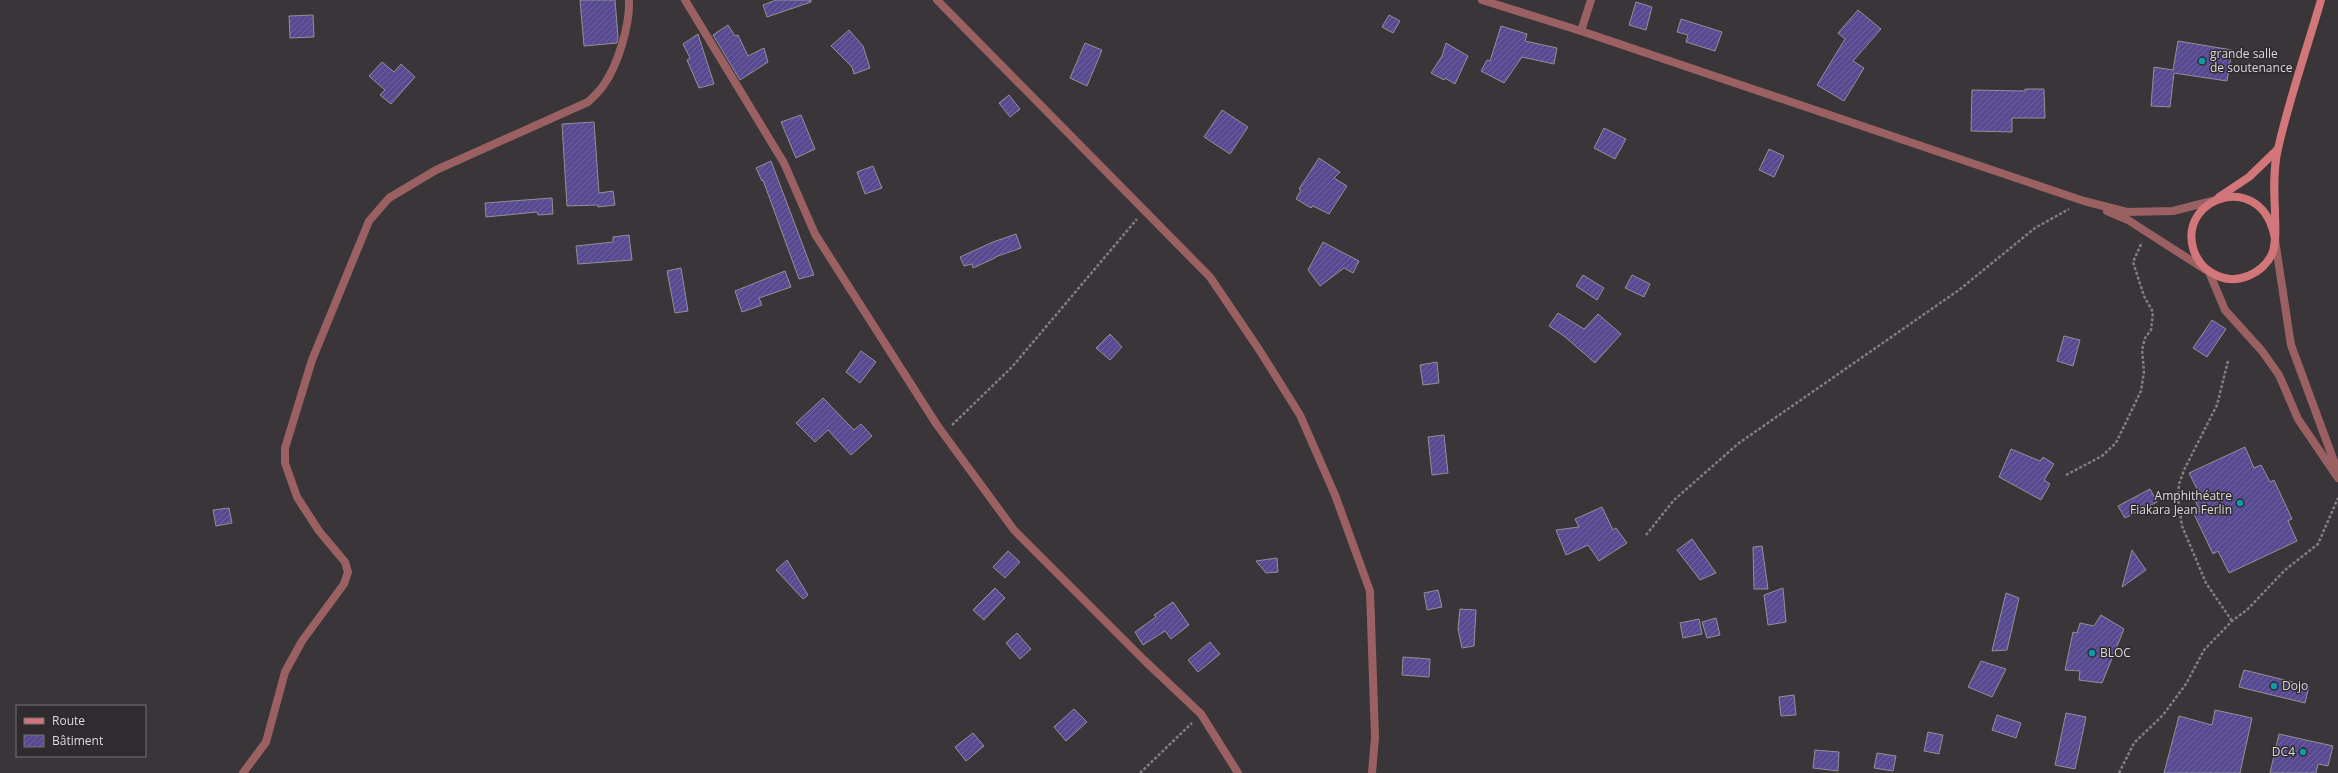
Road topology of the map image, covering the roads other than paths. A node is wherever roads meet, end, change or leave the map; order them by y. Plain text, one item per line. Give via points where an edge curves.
1 (629, 0) edge
2 (685, 0) edge
3 (937, 0) edge
4 (1482, 0) edge
5 (1591, 0) edge
6 (2321, 0) edge
7 (1581, 31) junction
8 (2277, 150) junction
9 (2216, 200) junction
10 (2084, 201) junction
11 (2275, 239) junction
12 (2209, 272) junction
13 (2338, 472) edge
14 (2338, 478) edge
15 (242, 773) edge
16 (1238, 773) edge
17 (1372, 773) edge

1 - 15 street via 630,11 624,43 603,86 588,102 436,170 390,198 369,221 312,360 285,448 285,463 298,497 319,531 345,562 348,572 344,584 302,641 285,672 266,742
2 - 16 street via 784,163 815,234 943,434 1014,530 1201,714
3 - 17 street via 1210,277 1300,415 1335,495 1370,591 1375,737
4 - 7 street
5 - 7 street
6 - 8 main road
7 - 10 street
8 - 9 main road via 2249,177
8 - 11 main road via 2274,194
9 - 10 street via 2172,211 2127,212
9 - 11 main road via 2233,196 2249,199 2263,209 2272,223
9 - 12 main road via 2204,208 2196,220 2192,234 2193,248 2199,262
10 - 12 street via 2128,220
11 - 12 main road via 2272,254 2264,266 2252,275 2238,279 2223,278
11 - 13 street via 2292,345
12 - 14 street via 2225,310 2262,351 2279,375 2298,418

